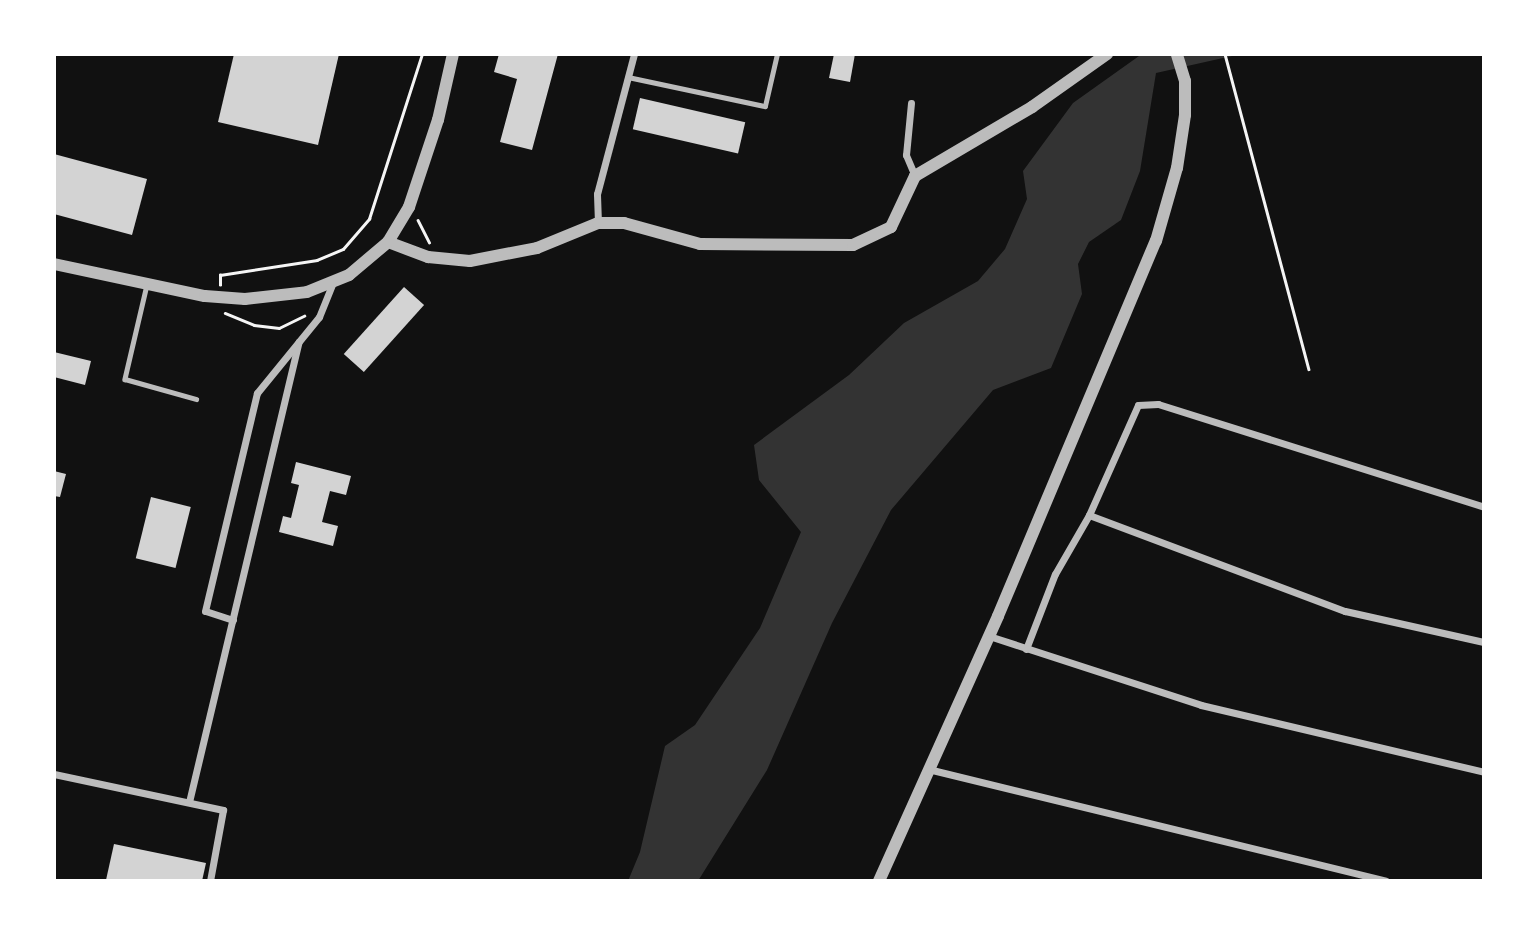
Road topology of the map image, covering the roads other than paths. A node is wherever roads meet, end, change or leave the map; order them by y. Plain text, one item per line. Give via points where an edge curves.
1 (453, 54) edge
2 (634, 54) edge
3 (777, 54) edge
4 (1107, 54) edge
5 (1177, 54) edge
6 (628, 77) junction
7 (911, 103) dead end
8 (915, 176) junction
9 (598, 223) junction
10 (388, 242) junction
11 (54, 264) edge
12 (148, 284) junction
13 (332, 284) junction
14 (299, 342) junction
15 (196, 399) dead end
16 (1484, 507) edge
17 (1089, 515) junction
18 (233, 620) junction
19 (989, 636) junction
20 (1484, 642) edge
21 (1026, 649) junction
22 (926, 769) junction
23 (1484, 772) edge
24 (54, 774) edge
25 (188, 802) junction
26 (210, 881) edge
27 (879, 881) edge
28 (1386, 881) edge

1 - 10 street via 410,207
2 - 6 street
3 - 6 lane via 765,106
4 - 8 street via 1032,107
5 - 19 street via 1185,81 1177,168 1156,241
6 - 9 street via 597,194
7 - 8 street via 906,155
8 - 9 street via 891,227 853,245 700,244 624,223
9 - 10 street via 514,254 470,261 438,258
10 - 13 street
11 - 12 street
12 - 13 street via 220,297 277,297
12 - 15 lane via 125,379
13 - 14 street via 323,307
14 - 18 street
14 - 18 street via 257,393 205,611
16 - 17 street via 1147,402 1138,405
17 - 20 street via 1345,611
17 - 21 street via 1055,574
18 - 25 street
19 - 21 street
19 - 22 street
21 - 23 street via 1201,705
22 - 27 street
22 - 28 street
24 - 25 street
25 - 26 street via 223,810

